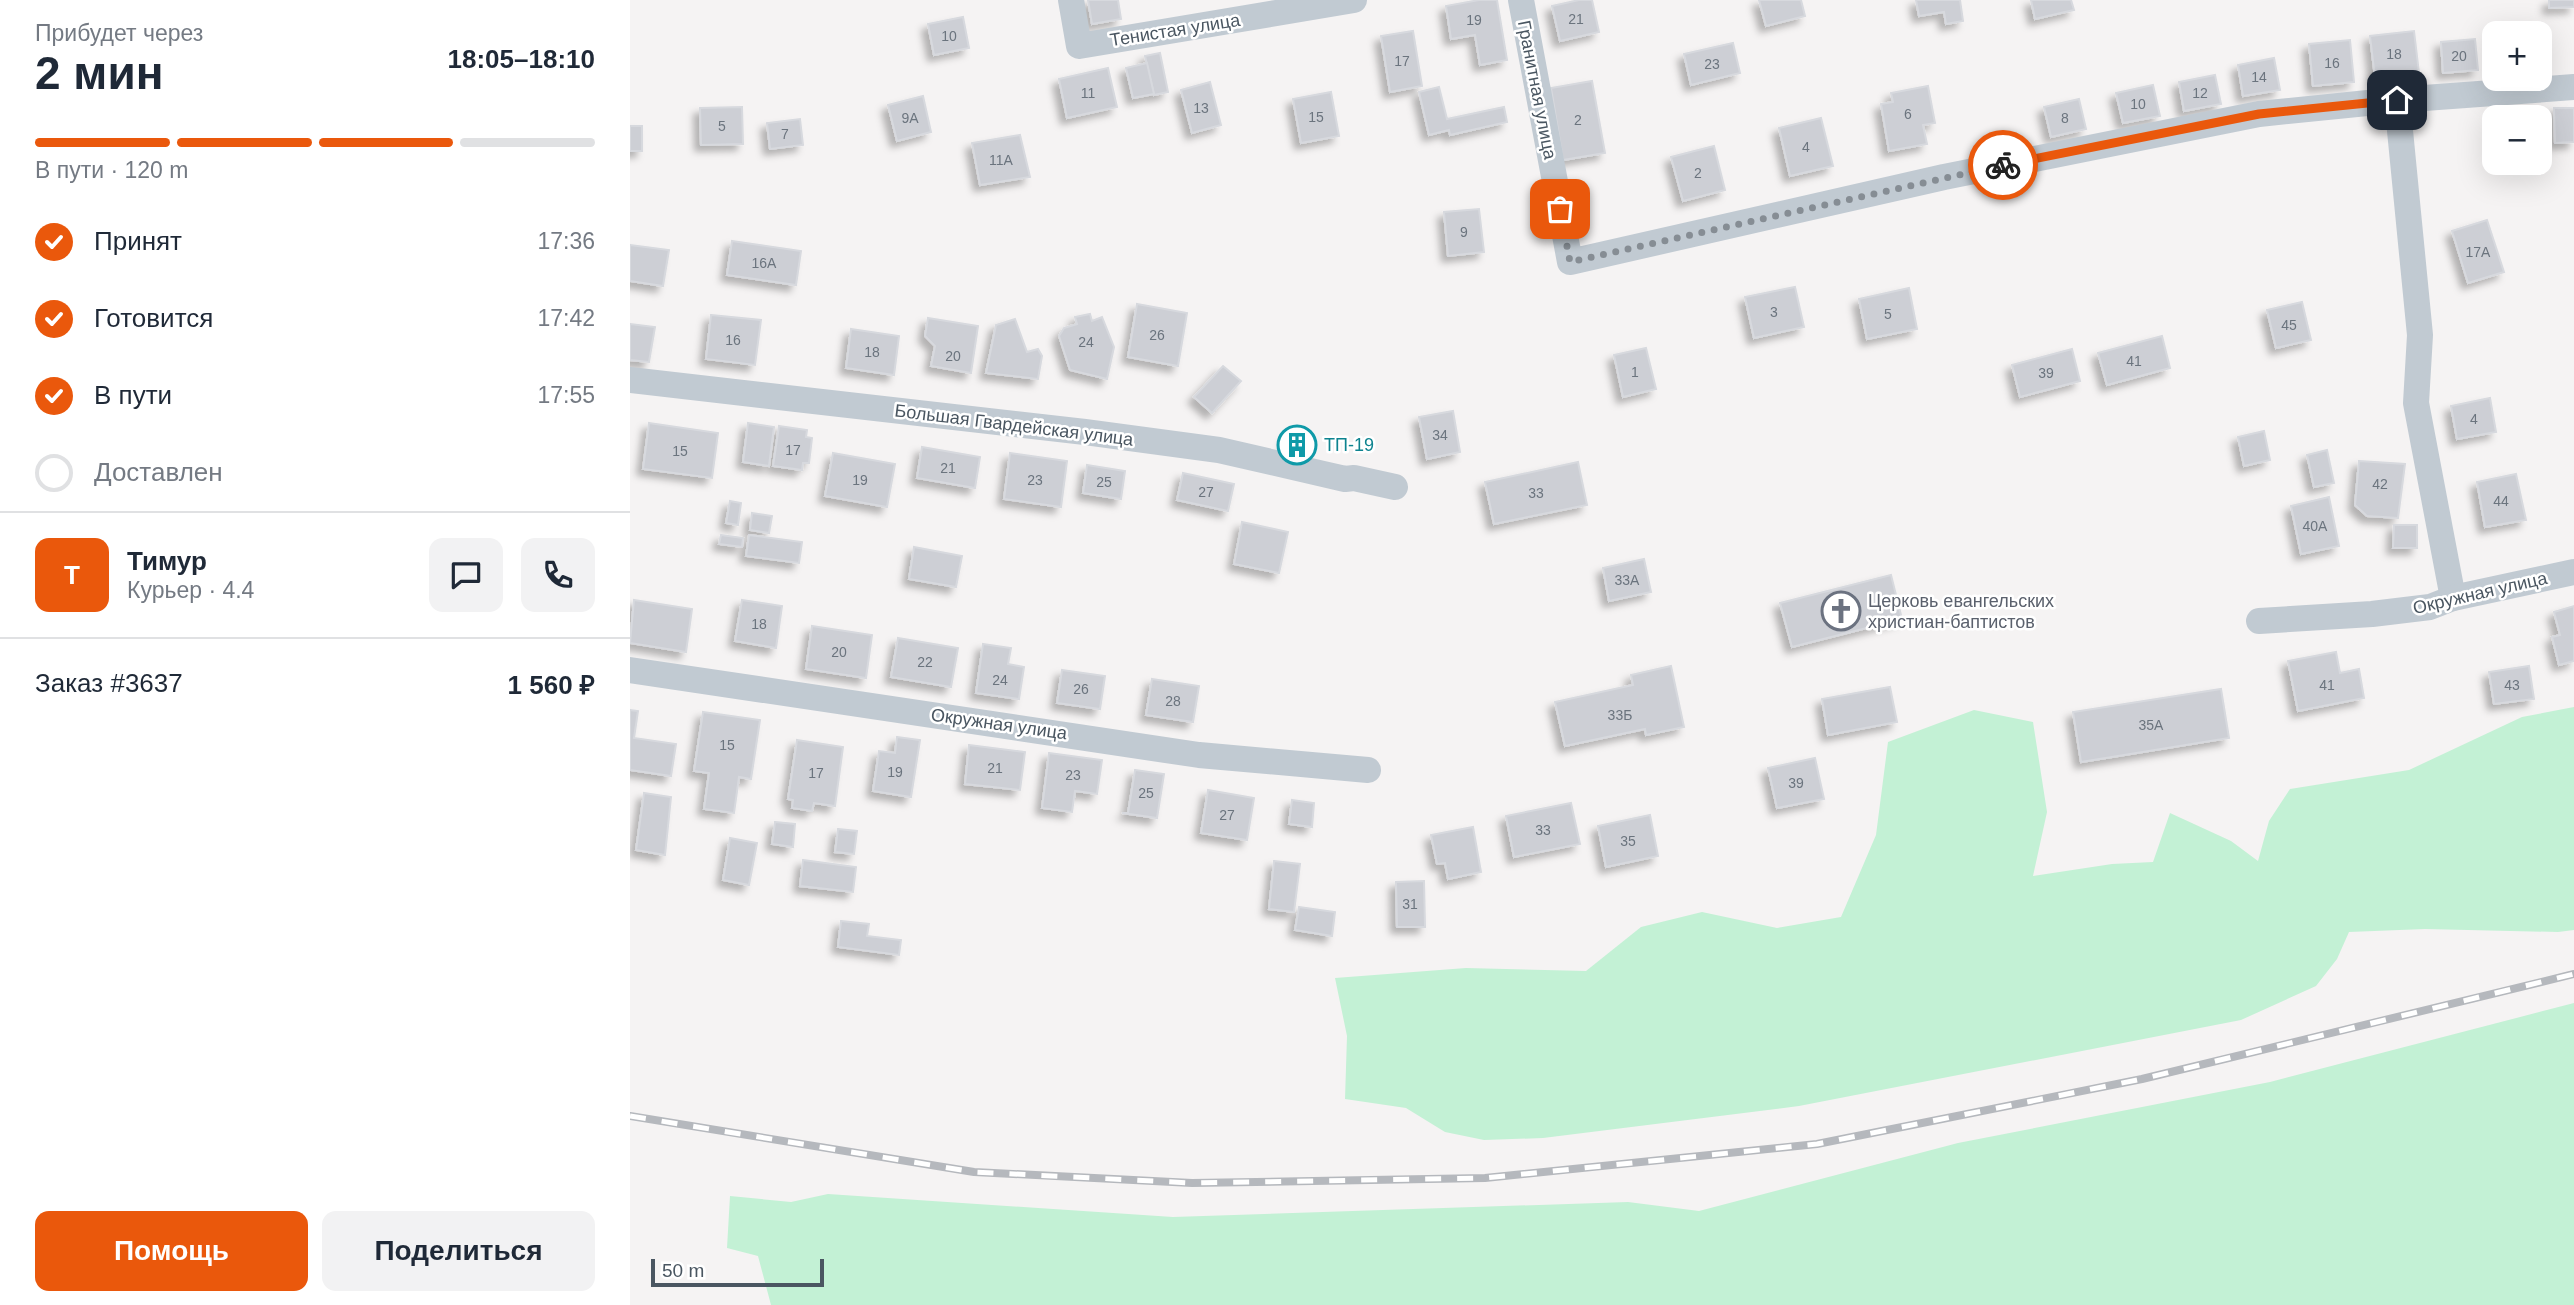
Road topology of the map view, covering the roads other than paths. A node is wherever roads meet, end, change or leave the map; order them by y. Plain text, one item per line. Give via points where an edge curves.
1 (1071, 0) edge
2 (1354, 0) edge
3 (1521, 0) edge
4 (2574, 87) edge
5 (2397, 100) junction
6 (630, 380) edge
7 (1395, 487) dead end
8 (2574, 572) edge
9 (2454, 598) junction
10 (2259, 621) dead end
11 (630, 670) edge
12 (1368, 770) dead end

1 - 2 street, Тенистая улица via 1079,46
3 - 5 street, Гранитная улица via 1570,262 1944,177 2245,116
4 - 5 street
5 - 9 street via 2420,335 2416,403
6 - 7 street, Большая Гвардейская улица via 1219,450
8 - 9 street, Окружная улица
9 - 10 street, Окружная улица via 2430,607 2372,614
11 - 12 street, Окружная улица via 1199,755

